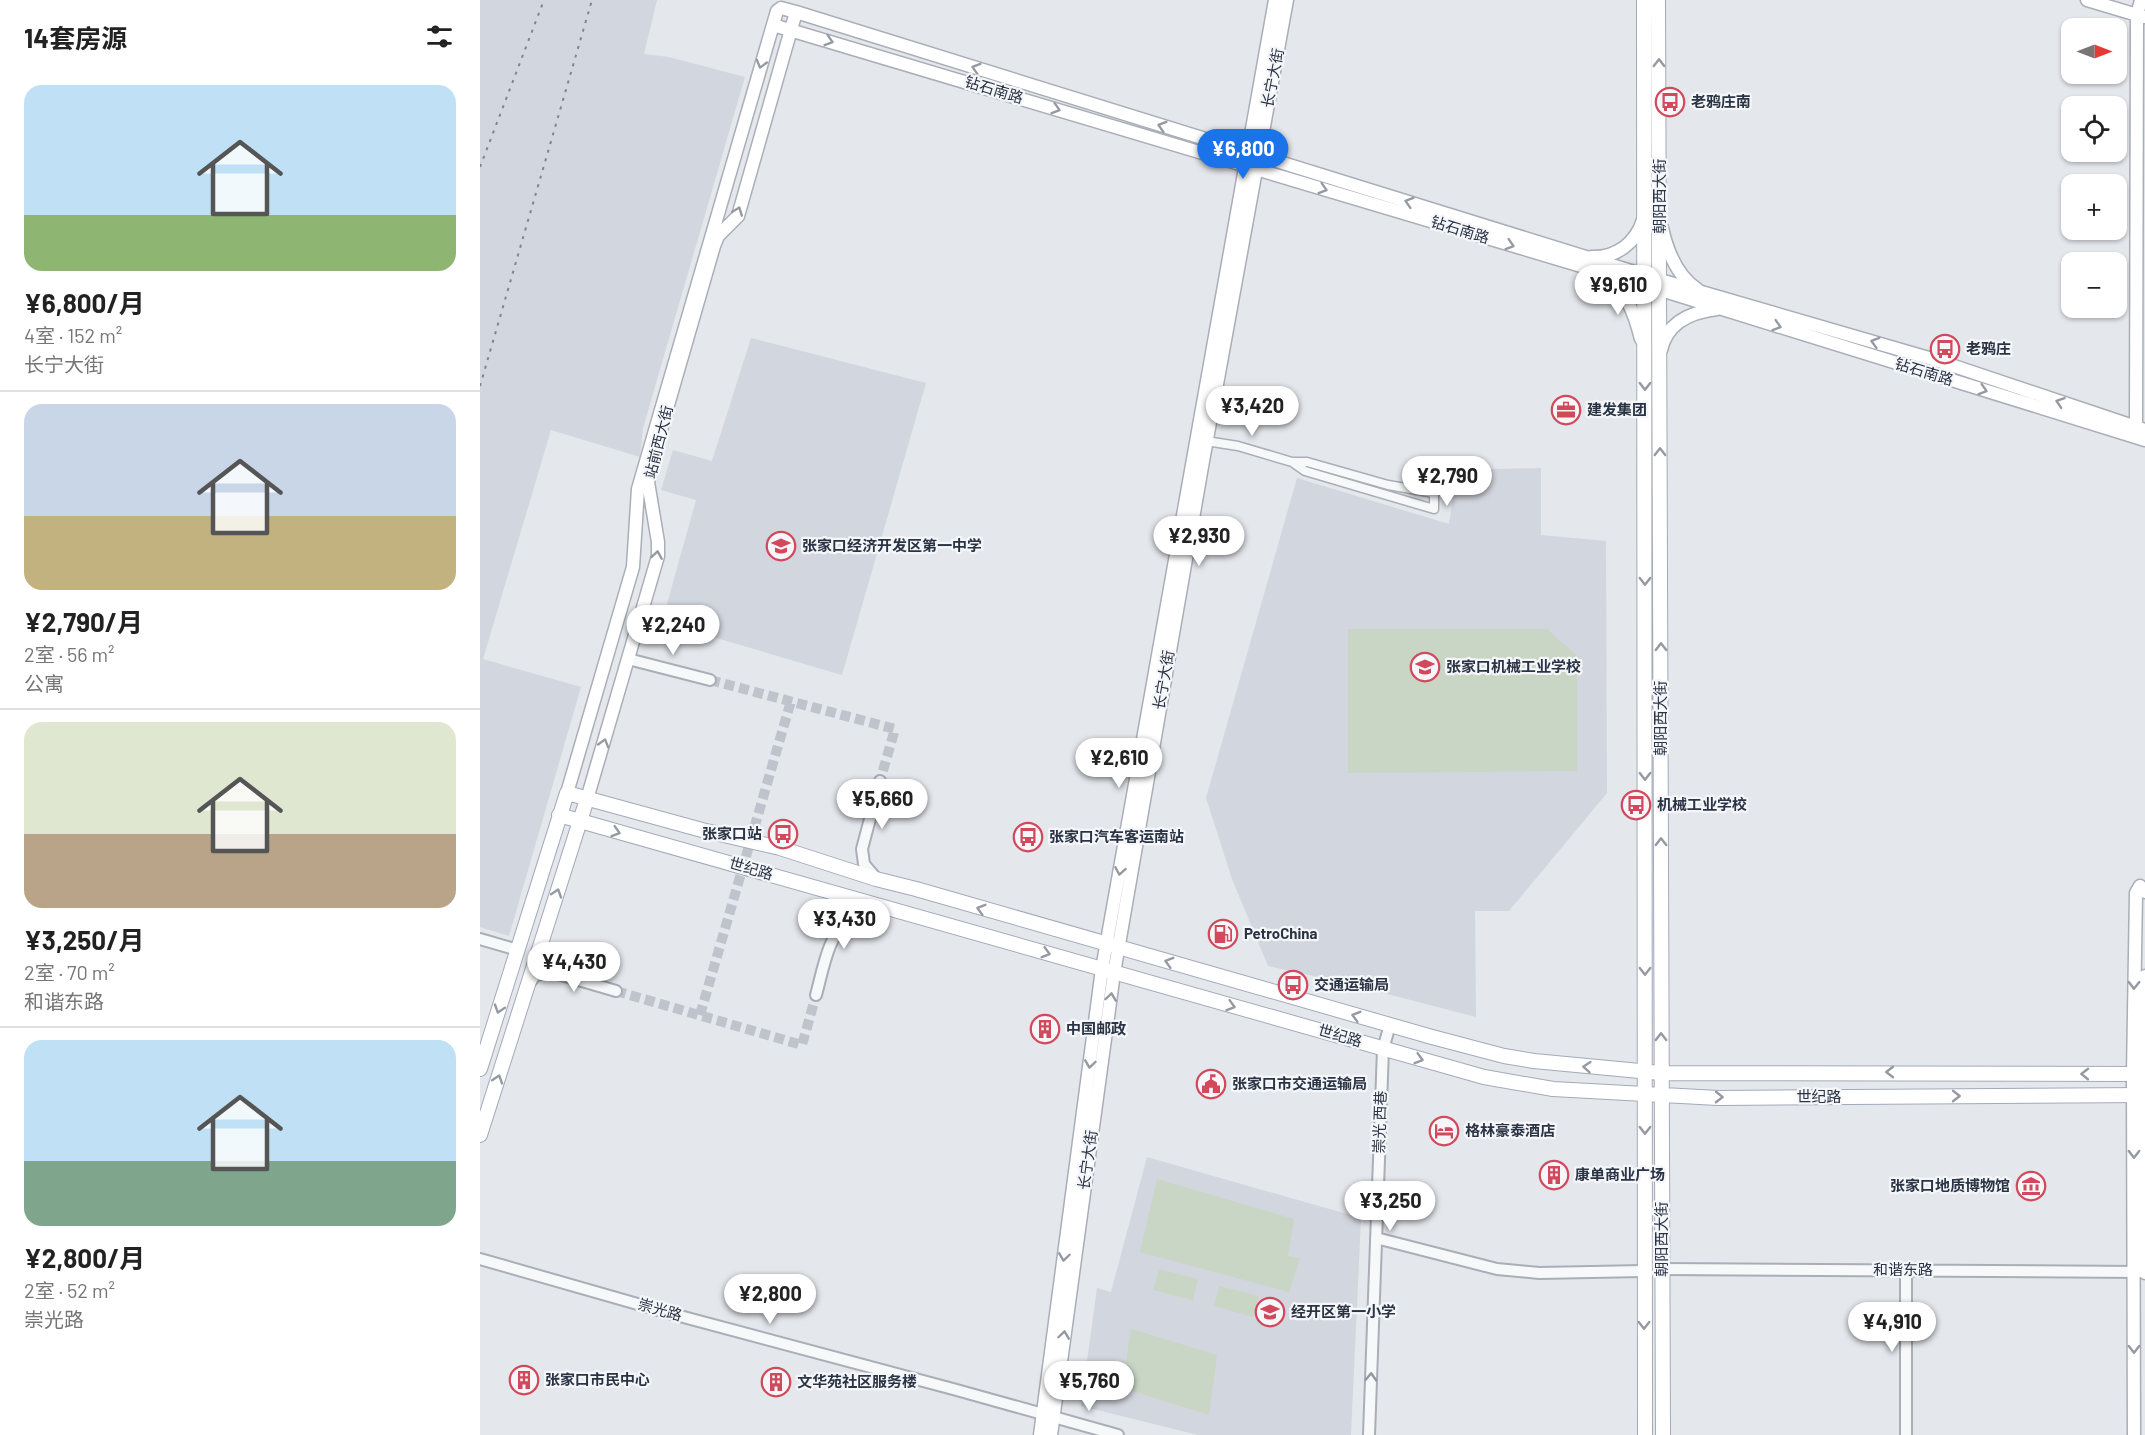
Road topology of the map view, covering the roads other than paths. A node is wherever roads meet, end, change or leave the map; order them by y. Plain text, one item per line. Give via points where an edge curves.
1 (1275, 0) edge
2 (1287, 0) edge
3 (1644, 0) edge
4 (1658, 0) edge
5 (2087, 0) edge
6 (2141, 0) edge
7 (782, 4) edge
8 (796, 12) junction
9 (2141, 16) edge
10 (773, 25) junction
11 (791, 30) junction
12 (1252, 160) junction
13 (1645, 216) junction
14 (1660, 218) junction
15 (1585, 256) junction
16 (2140, 269) edge
17 (1596, 270) junction
18 (1645, 280) junction
19 (1660, 285) junction
20 (1703, 293) junction
21 (1721, 309) junction
22 (1660, 356) junction
23 (1645, 357) junction
24 (2140, 428) edge
25 (2145, 440) edge
26 (1206, 441) junction
27 (652, 450) junction
28 (1292, 462) junction
29 (628, 659) junction
30 (710, 680) tunnel mouth
31 (880, 781) tunnel mouth
32 (567, 793) junction
33 (587, 799) junction
34 (560, 815) junction
35 (580, 821) junction
36 (697, 829) junction
37 (691, 851) junction
38 (890, 883) junction
39 (2143, 888) edge
40 (883, 908) junction
41 (480, 939) edge
42 (1113, 946) junction
43 (518, 950) junction
44 (1108, 971) junction
45 (2145, 976) edge
46 (528, 985) junction
47 (616, 991) tunnel mouth
48 (816, 995) tunnel mouth
49 (1390, 1025) junction
50 (486, 1048) junction
51 (1383, 1049) junction
52 (506, 1054) junction
53 (480, 1069) edge
54 (1645, 1072) junction
55 (1661, 1073) junction
56 (2139, 1074) edge
57 (1645, 1095) junction
58 (2139, 1095) edge
59 (1661, 1096) junction
60 (480, 1135) edge
61 (1376, 1238) junction
62 (480, 1258) edge
63 (1662, 1269) junction
64 (1906, 1270) junction
65 (1644, 1271) junction
66 (2141, 1272) edge
67 (1048, 1415) junction
68 (1040, 1435) edge
69 (1051, 1435) edge
70 (1118, 1435) edge
71 (1369, 1435) edge
72 (1645, 1435) edge
73 (1663, 1435) edge
74 (1906, 1435) edge
75 (2134, 1435) edge

1 - 12 main road, 长宁大街
2 - 12 main road, 长宁大街
3 - 13 main road, 朝阳西大街
14 -> 4 main road, 朝阳西大街
5 - 9 main road
6 - 9 main road
7 - 8 main road, 站前西大街
7 - 10 main road, 站前西大街
8 - 11 main road, 站前西大街
12 -> 8 main road, 钻石南路
9 - 16 main road
10 - 11 main road, 钻石南路
10 -> 27 main road, 站前西大街
11 -> 12 main road, 钻石南路
27 -> 11 main road, 站前西大街 via 714,246 738,216
15 -> 12 main road, 钻石南路
12 -> 17 main road, 钻石南路
12 - 26 main road, 长宁大街
12 -> 42 main road, 长宁大街
13 - 15 main road via 1633,241 1604,255
13 - 18 main road, 朝阳西大街
14 - 19 main road, 朝阳西大街
14 - 20 main road via 1677,268
15 - 18 main road, 钻石南路
16 - 24 main road
17 - 18 main road, 钻石南路
17 - 23 main road via 1623,292 1637,322
18 - 19 main road, 钻石南路
18 - 23 main road, 朝阳西大街
19 - 20 main road, 钻石南路
19 - 21 main road, 钻石南路
19 - 22 main road, 朝阳西大街
24 -> 20 main road, 钻石南路 via 1939,361
21 - 22 main road via 1694,313 1671,328
21 -> 25 main road, 钻石南路
55 -> 22 main road, 朝阳西大街
23 -> 54 main road, 朝阳西大街
26 - 28 street
26 - 42 main road, 长宁大街
29 -> 27 main road, 站前西大街 via 658,556 648,482
27 - 32 main road, 站前西大街 via 638,489 633,567
28 - 28 street via 1305,471 1434,509 1434,493 1388,485 1307,462
29 - 30 street
33 -> 29 main road, 站前西大街
31 - 38 street via 862,849 867,871
32 - 33 main road, 世纪路
32 - 34 main road, 站前西大街
33 - 35 main road, 站前西大街
33 - 36 main road, 世纪路
34 - 35 main road, 世纪路
34 - 43 main road, 站前西大街
35 -> 37 main road, 世纪路
46 -> 35 main road, 站前西大街
36 - 37 main road
36 - 38 main road, 世纪路 via 780,848
37 - 40 main road, 世纪路
38 - 40 main road
42 -> 38 main road, 世纪路
39 -> 56 main road via 2136,892
40 -> 44 main road, 世纪路
40 - 48 street via 850,918 839,928
41 - 43 street
42 - 44 main road, 长宁大街
49 -> 42 main road, 世纪路
43 -> 50 main road, 站前西大街
44 -> 51 main road, 世纪路
44 - 67 main road, 长宁大街
45 - 56 main road
46 - 47 street via 536,975 551,972
46 - 52 main road, 站前西大街
49 - 51 street, 崇光 西巷
54 -> 49 main road, 世纪路 via 1504,1056
50 - 52 main road
50 - 53 main road, 站前西大街
51 -> 57 main road, 世纪路 via 1505,1081 1553,1089
51 - 61 street, 崇光 西巷
60 -> 52 main road, 站前西大街
54 - 55 main road, 世纪路
54 - 57 main road, 朝阳西大街
56 -> 55 main road, 世纪路
55 - 59 main road, 朝阳西大街
56 - 58 main road
57 - 59 main road, 世纪路
57 -> 65 main road, 朝阳西大街
59 -> 58 main road, 世纪路
58 - 66 main road
59 - 63 main road, 朝阳西大街
61 - 65 street via 1497,1269 1539,1273
71 -> 61 street, 崇光 西巷
62 - 67 street, 崇光路
63 - 64 street, 和谐东路
63 - 73 main road, 朝阳西大街
64 - 66 street, 和谐东路
64 - 74 street
65 -> 72 main road, 朝阳西大街
66 -> 75 main road
67 - 68 main road, 长宁大街
67 - 69 main road, 长宁大街
67 - 70 street, 崇光路

